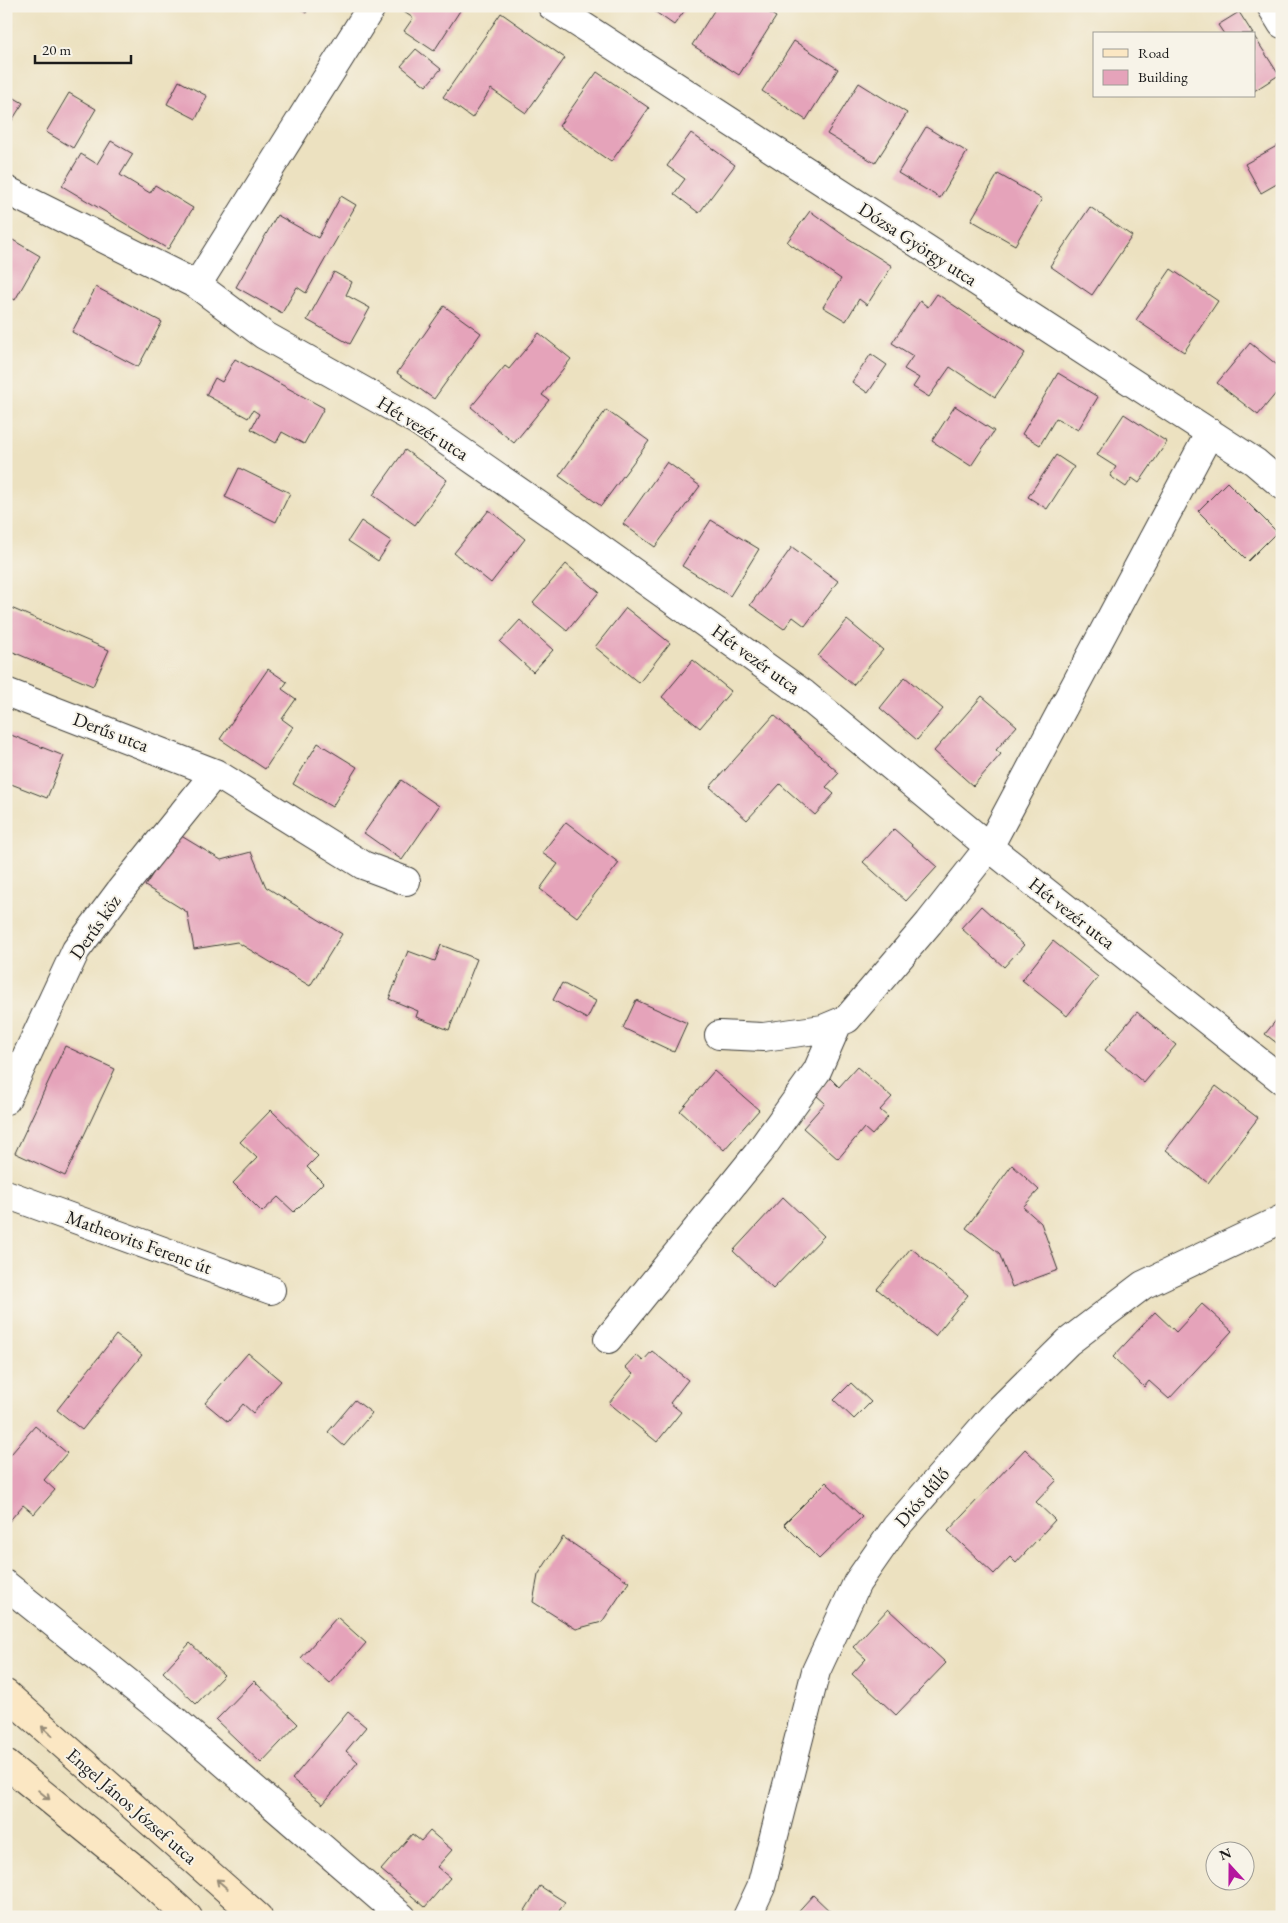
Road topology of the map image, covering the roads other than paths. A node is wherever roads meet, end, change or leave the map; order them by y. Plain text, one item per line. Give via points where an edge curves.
1 (372, 6) edge
2 (552, 6) edge
3 (1271, 6) edge
4 (1282, 24) edge
5 (6, 190) edge
6 (197, 285) junction
7 (1210, 432) junction
8 (1282, 485) edge
9 (6, 692) edge
10 (215, 772) junction
11 (989, 847) junction
12 (406, 881) dead end
13 (838, 1023) junction
14 (719, 1035) dead end
15 (1282, 1080) edge
16 (6, 1100) edge
17 (6, 1194) edge
18 (1282, 1219) edge
19 (271, 1290) dead end
20 (608, 1339) dead end
21 (6, 1585) edge
22 (6, 1694) edge
23 (6, 1764) edge
24 (188, 1917) edge
25 (258, 1917) edge
26 (402, 1917) edge
27 (747, 1917) edge

1 - 6 street
2 - 7 street, Dózsa György utca
3 - 4 street
5 - 6 street, Hét vezér utca
6 - 11 street, Hét vezér utca via 264,335 418,422 577,532 804,694
7 - 8 street, Dózsa György utca via 1255,462
7 - 11 street
9 - 10 street, Derűs utca
10 - 12 street, Derűs utca via 363,865
10 - 16 street, Derűs köz via 76,950
11 - 13 street via 860,1004
11 - 15 street, Hét vezér utca
13 - 14 street via 822,1029 763,1037
13 - 20 street via 817,1071 759,1152
17 - 19 street, Matheovits Ferenc út
18 - 27 street, Diós dűlő via 1143,1285 1068,1342 991,1418 896,1528 857,1583 816,1671 761,1887
21 - 26 street via 176,1722
25 -> 22 street, Engel János József utca
23 -> 24 street via 139,1872

